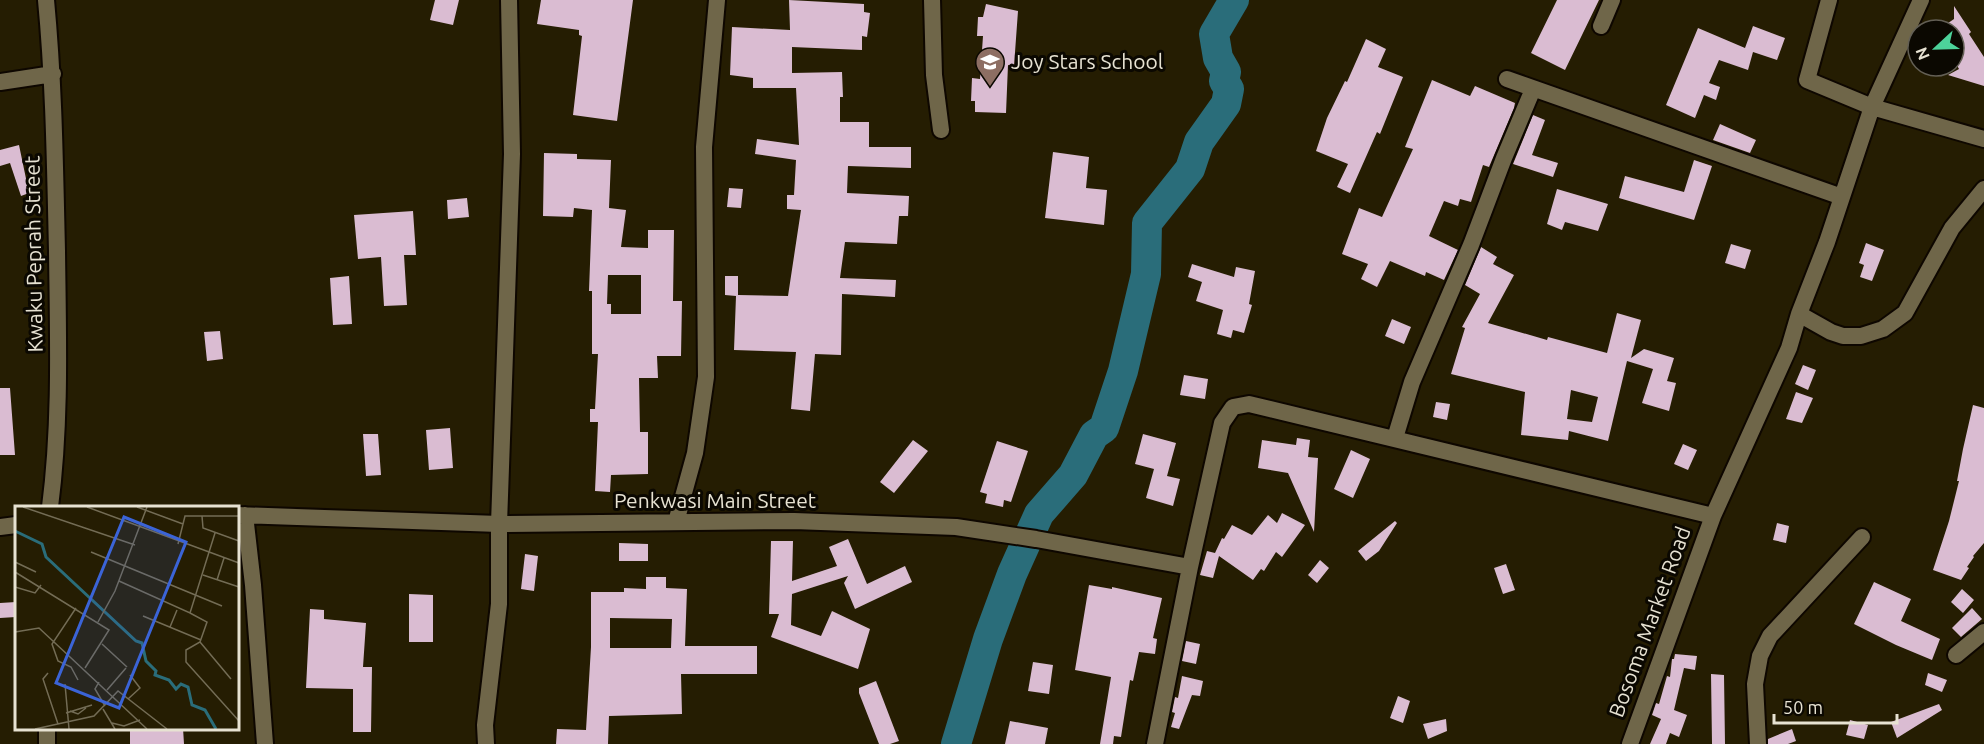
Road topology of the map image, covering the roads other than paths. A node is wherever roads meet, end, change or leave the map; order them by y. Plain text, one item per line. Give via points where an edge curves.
1 (46, 0) edge
2 (509, 0) edge
3 (717, 0) edge
4 (932, 0) edge
5 (1612, 0) edge
6 (1829, 0) edge
7 (1921, 0) edge
8 (1601, 26) dead end
9 (53, 74) junction
10 (1508, 79) dead end
11 (0, 82) edge
12 (1533, 88) junction
13 (1872, 107) junction
14 (941, 130) dead end
15 (1984, 139) edge
16 (1984, 189) edge
17 (1842, 197) junction
18 (1799, 314) junction
19 (1395, 438) junction
20 (51, 506) edge
21 (241, 515) edge
22 (1713, 516) junction
23 (676, 522) junction
24 (499, 524) junction
25 (15, 525) edge
26 (0, 527) edge
27 (1862, 537) dead end
28 (1190, 567) junction
29 (1984, 632) edge
30 (1956, 655) dead end
31 (265, 744) edge
32 (486, 744) edge
33 (1155, 744) edge
34 (1630, 744) edge
35 (1758, 744) edge

1 - 9 street, Kwaku Peprah Street
2 - 24 street via 512,154
3 - 23 street via 704,147 706,377 695,453
4 - 14 street via 934,75
5 - 8 street
6 - 13 street via 1807,80
7 - 13 street, Bosoma Market Road
9 - 11 street
9 - 20 street, Kwaku Peprah Street via 59,383
10 - 12 street
12 - 17 street
12 - 19 street via 1412,382
13 - 15 street
13 - 17 street, Bosoma Market Road
16 - 18 street via 1952,228 1905,313 1883,329 1862,336 1843,336
17 - 18 street, Bosoma Market Road
18 - 22 street, Bosoma Market Road via 1790,348
19 - 22 street
19 - 28 street via 1250,404 1233,407 1222,423
21 - 24 street, Penkwasi Main Street
21 - 31 street via 254,595
22 - 34 street, Bosoma Market Road
23 - 24 street, Penkwasi Main Street
23 - 28 street, Penkwasi Main Street via 794,521 956,528
24 - 32 street via 500,604
25 - 26 street
27 - 35 street via 1770,636 1760,656 1755,684
28 - 33 street
29 - 30 street

